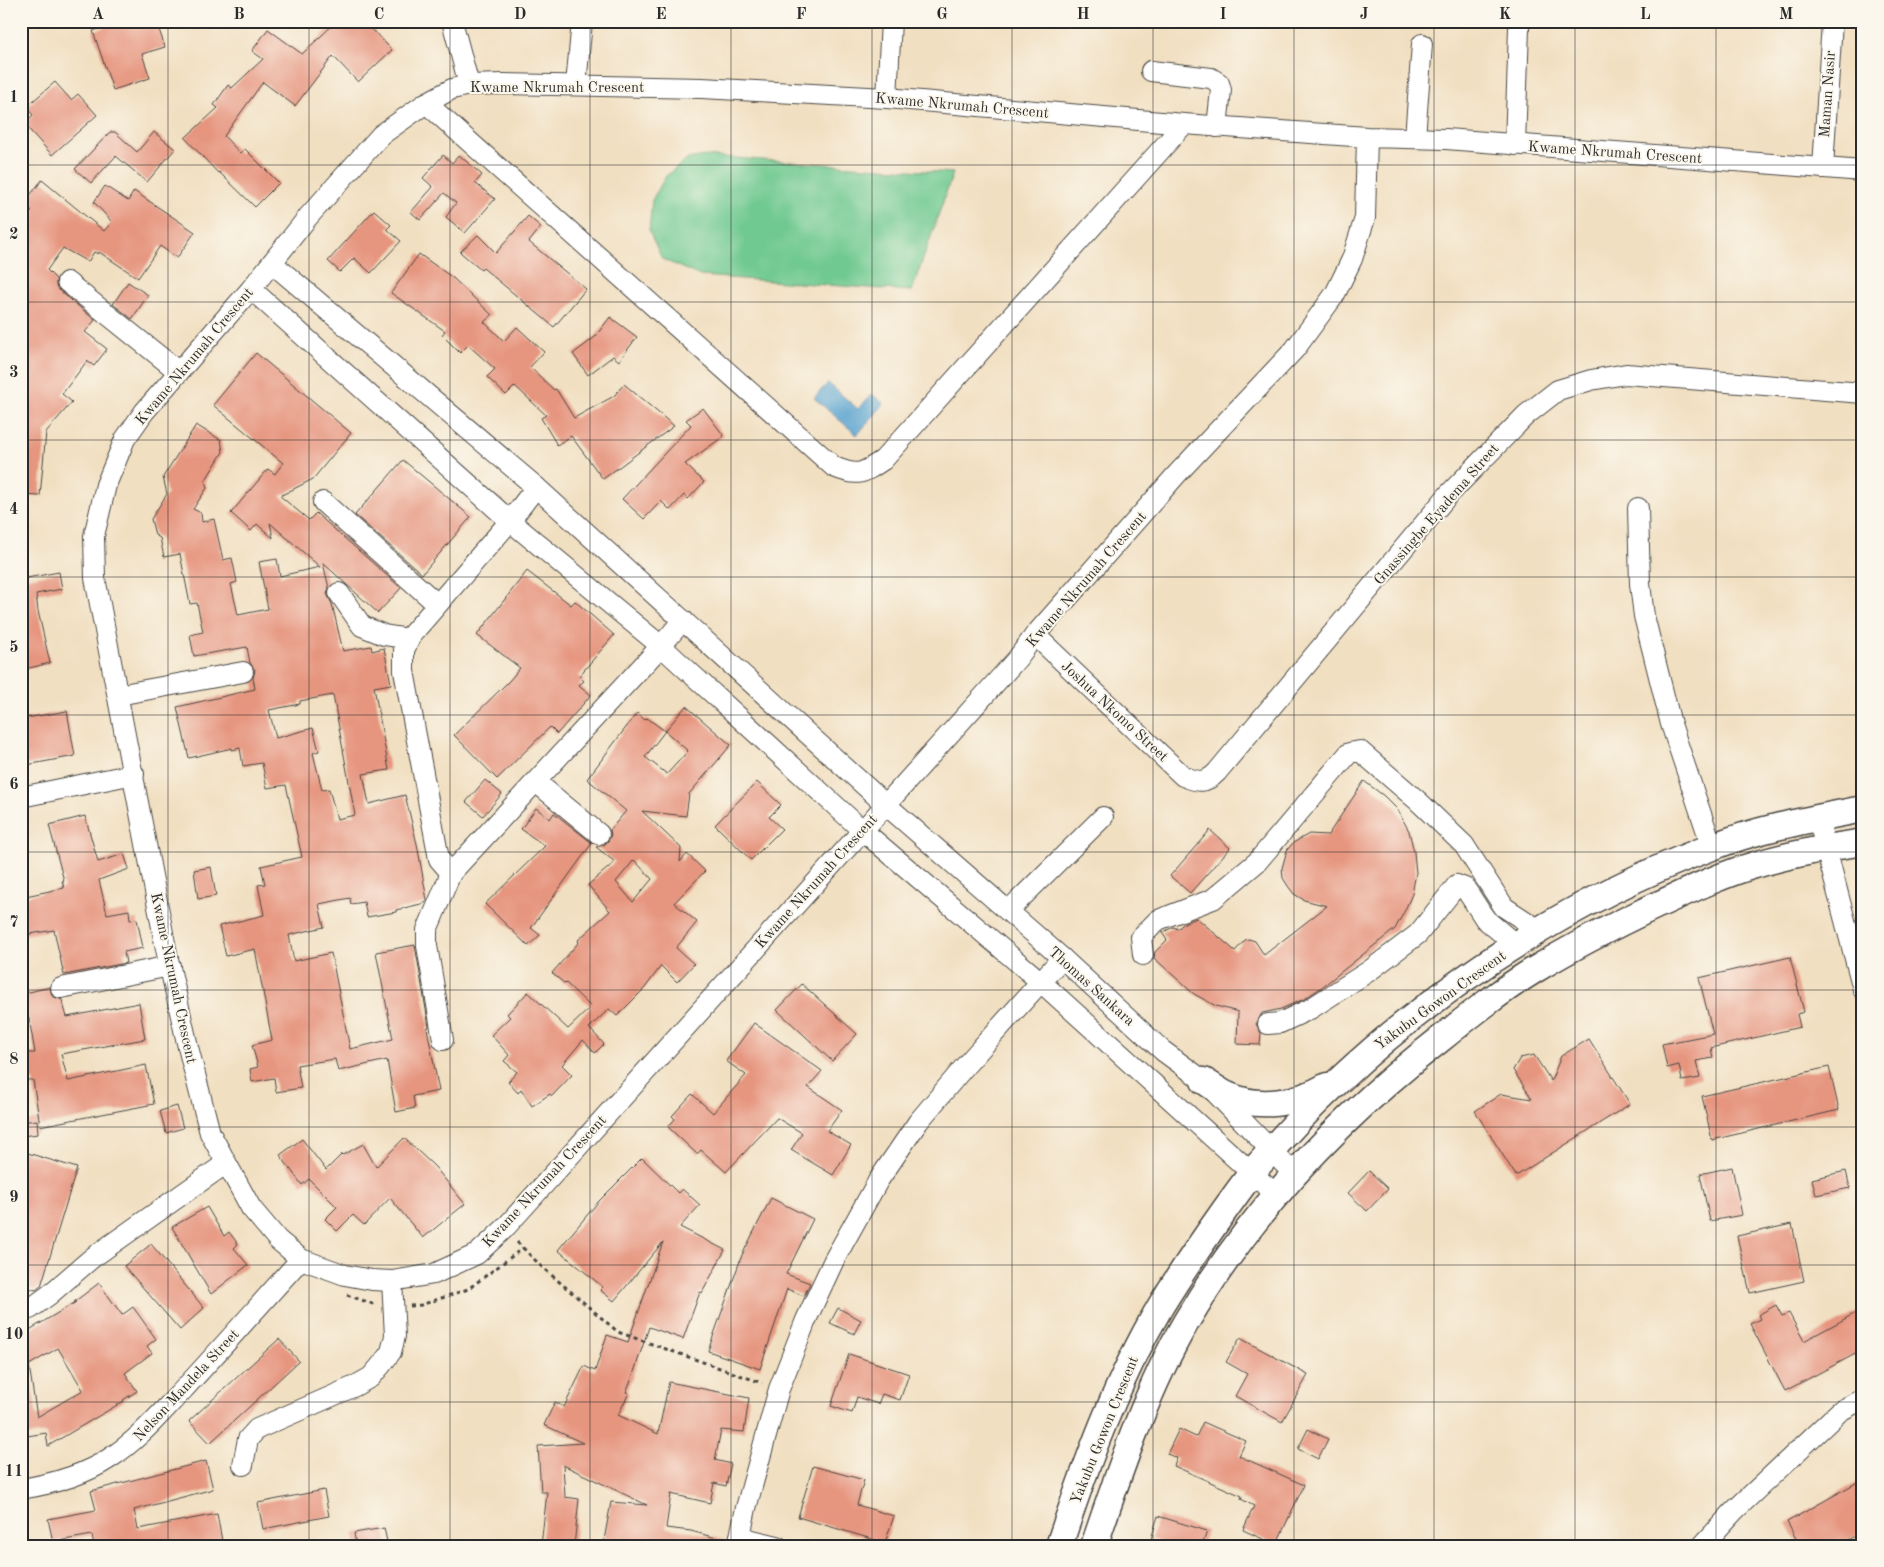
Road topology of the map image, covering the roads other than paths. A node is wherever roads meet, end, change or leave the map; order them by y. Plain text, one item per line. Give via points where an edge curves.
1 (452, 21) edge
2 (582, 21) edge
3 (891, 21) edge
4 (1832, 21) edge
5 (1519, 28) dead end
6 (1422, 44) dead end
7 (1150, 71) dead end
8 (469, 85) junction
9 (576, 85) junction
10 (887, 98) junction
11 (426, 103) junction
12 (1184, 124) junction
13 (1217, 127) junction
14 (1367, 137) junction
15 (1415, 138) junction
16 (1515, 145) junction
17 (1823, 168) junction
18 (1863, 171) edge
19 (272, 264) junction
20 (67, 282) dead end
21 (251, 289) junction
22 (179, 372) junction
23 (1863, 393) edge
24 (536, 487) junction
25 (323, 502) dead end
26 (1638, 508) dead end
27 (510, 520) junction
28 (339, 593) dead end
29 (437, 604) junction
30 (683, 620) junction
31 (1035, 635) junction
32 (409, 639) junction
33 (661, 646) junction
34 (243, 672) dead end
35 (118, 695) junction
36 (134, 774) junction
37 (536, 782) junction
38 (1198, 782) joint
39 (21, 797) edge
40 (885, 804) junction
41 (1863, 810) edge
42 (1103, 817) dead end
43 (1818, 818) junction
44 (862, 830) junction
45 (599, 834) dead end
46 (1863, 842) edge
47 (1712, 847) junction
48 (1825, 848) junction
49 (451, 873) junction
50 (1008, 911) junction
51 (1538, 930) junction
52 (1516, 945) junction
53 (1143, 955) dead end
54 (1062, 958) junction
55 (170, 966) junction
56 (1041, 982) junction
57 (1862, 982) edge
58 (61, 988) dead end
59 (1268, 1024) dead end
60 (443, 1040) dead end
61 (1339, 1079) junction
62 (1204, 1081) junction
63 (1271, 1150) junction
64 (225, 1164) junction
65 (1252, 1173) junction
66 (1294, 1174) junction
67 (1276, 1194) junction
68 (300, 1259) junction
69 (392, 1281) junction
70 (21, 1308) edge
71 (1863, 1399) edge
72 (243, 1465) dead end
73 (21, 1489) edge
74 (739, 1542) edge
75 (777, 1546) edge
76 (1059, 1546) edge
77 (1094, 1546) edge
78 (1702, 1546) edge

1 - 8 street
2 - 9 street
3 - 10 street
4 - 17 street, Maman Nasir
5 - 16 street
6 - 15 street
7 - 13 street via 1211,78 1219,83
8 - 9 street, Kwame Nkrumah Crescent
8 - 11 street, Kwame Nkrumah Crescent via 452,89
9 - 10 street, Kwame Nkrumah Crescent
10 - 12 street, Kwame Nkrumah Crescent
11 - 12 street via 834,467 851,474 866,471 883,460
11 - 19 street, Kwame Nkrumah Crescent via 381,135 308,217
12 - 13 street, Kwame Nkrumah Crescent
13 - 14 street, Kwame Nkrumah Crescent
14 - 15 street, Kwame Nkrumah Crescent
14 - 31 street, Kwame Nkrumah Crescent via 1365,218 1352,259 1335,294 1294,350
15 - 16 street, Kwame Nkrumah Crescent
16 - 17 street, Kwame Nkrumah Crescent
17 - 18 street, Kwame Nkrumah Crescent
19 - 21 street, Kwame Nkrumah Crescent
19 - 24 street, Thomas Sankara
20 - 22 street
21 - 22 street, Kwame Nkrumah Crescent
21 - 27 street
22 - 35 street, Kwame Nkrumah Crescent via 125,439 106,485 94,536 95,578
23 - 38 street, Gnassingbe Eyadema Street via 1626,374 1558,390 1526,415 1449,494 1218,772
24 - 27 street
24 - 30 street, Thomas Sankara
25 - 29 street
26 - 47 street via 1644,616 1671,724
27 - 29 street
27 - 33 street
28 - 32 street via 362,626 384,635
29 - 32 street
30 - 33 street
30 - 40 street, Thomas Sankara
31 - 38 street, Joshua Nkomo Street via 1183,776
31 - 40 street, Kwame Nkrumah Crescent
32 - 49 street via 404,650 404,671 439,859
33 - 37 street
33 - 44 street
34 - 35 street
35 - 36 street, Kwame Nkrumah Crescent
36 - 39 street
36 - 55 street, Kwame Nkrumah Crescent
37 - 45 street
37 - 49 street
40 - 44 street, Kwame Nkrumah Crescent
40 - 50 street, Thomas Sankara
41 - 43 main road, Yakubu Gowon Crescent
42 - 50 street
43 - 47 main road, Yakubu Gowon Crescent
43 - 48 street
44 - 56 street
44 - 69 street, Kwame Nkrumah Crescent via 504,1229 477,1254 434,1274
46 - 48 main road, Yakubu Gowon Crescent
47 - 51 main road, Yakubu Gowon Crescent via 1628,883
48 - 57 street
48 - 66 main road, Yakubu Gowon Crescent via 1755,865 1694,888 1612,926 1536,969 1487,1002 1401,1069
49 - 60 street via 427,930
50 - 54 street, Thomas Sankara
51 - 52 main road, Yakubu Gowon Crescent
51 - 53 street via 1504,907 1464,845 1360,751 1350,754 1256,862 1212,899 1158,920 1141,937
52 - 59 street via 1485,919 1465,888 1457,885 1418,934 1369,971 1310,1009 1280,1023
52 - 61 main road, Yakubu Gowon Crescent via 1402,1025
54 - 56 street
54 - 62 street, Thomas Sankara via 1163,1052
55 - 58 street
55 - 64 street, Kwame Nkrumah Crescent via 210,1133
56 - 65 street
56 - 74 street via 918,1122 878,1181 834,1260 779,1389
61 - 62 main road via 1315,1093 1284,1102 1252,1103 1227,1095
61 - 63 main road, Yakubu Gowon Crescent
62 - 63 street, Thomas Sankara
63 - 65 main road, Yakubu Gowon Crescent
63 - 66 street, Thomas Sankara
64 - 68 street, Kwame Nkrumah Crescent via 251,1208 278,1240
64 - 70 street via 92,1258 50,1295 30,1309
65 - 67 street
65 - 76 main road, Yakubu Gowon Crescent via 1160,1307 1134,1355 1086,1465
66 - 67 main road, Yakubu Gowon Crescent
67 - 77 main road, Yakubu Gowon Crescent via 1212,1280 1163,1366 1126,1454
68 - 69 street, Kwame Nkrumah Crescent via 345,1275
68 - 73 street, Nelson Mandela Street via 140,1435 85,1472
69 - 72 street via 394,1336 391,1352 371,1376 356,1386 257,1429 248,1439
71 - 78 street via 1840,1411 1734,1511
74 - 75 street

